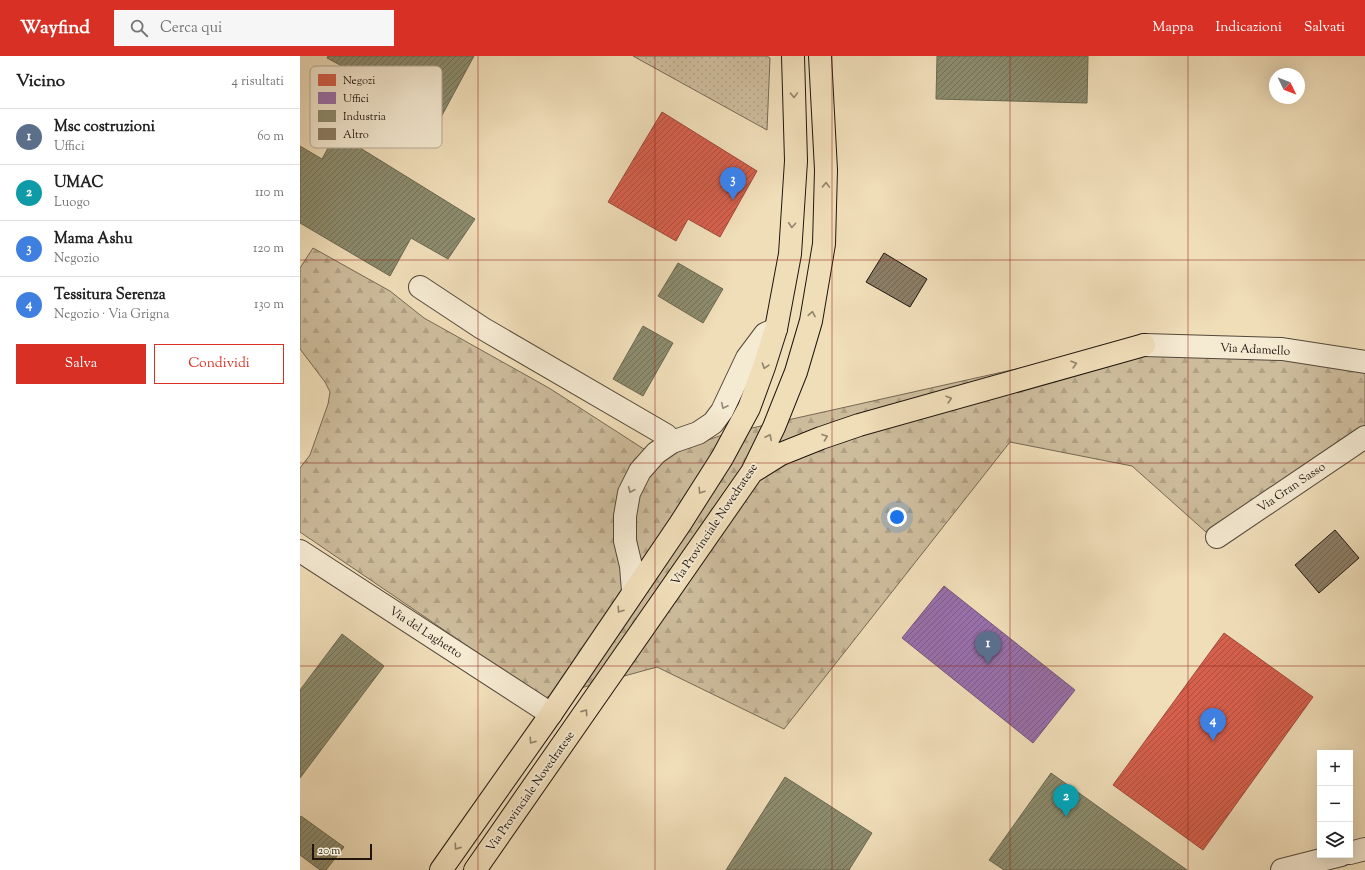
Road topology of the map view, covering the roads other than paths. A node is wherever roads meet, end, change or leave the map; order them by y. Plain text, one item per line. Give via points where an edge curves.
1 (793, 56) edge
2 (820, 56) edge
3 (420, 287) dead end
4 (776, 329) junction
5 (1144, 345) joint
6 (1365, 362) edge
7 (1365, 438) edge
8 (672, 442) junction
9 (752, 472) junction
10 (1217, 537) dead end
11 (300, 551) edge
12 (633, 591) junction
13 (551, 714) junction
14 (1365, 849) edge
15 (1353, 852) edge
16 (1329, 858) edge
17 (441, 870) edge
18 (475, 870) edge
19 (1282, 870) edge

1 -> 4 main road via 796,161 790,254
9 -> 2 main road, Via Provinciale Novedratese via 774,427 796,372 811,320 823,252 826,170
3 - 8 street via 482,328 666,435
4 -> 8 street via 765,334 747,358 722,411 713,422 698,433
4 -> 12 main road via 749,408 722,458
5 - 6 street, Via Adamello via 1282,349
9 -> 5 main road via 781,454 859,425
7 - 10 street, Via Gran Sasso
8 -> 12 street via 656,453 640,471 629,493 624,516 624,540 631,566
18 -> 9 main road, Via Provinciale Novedratese
11 - 13 street, Via del Laghetto
12 -> 13 main road
13 -> 17 main road
14 - 15 street
16 - 19 street

